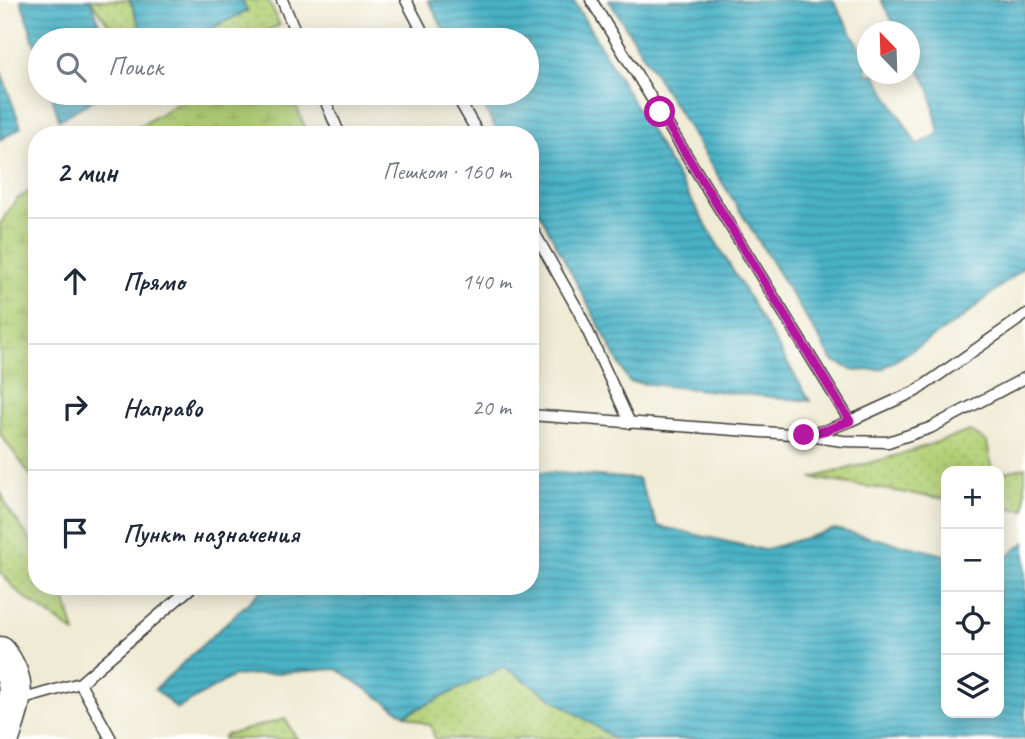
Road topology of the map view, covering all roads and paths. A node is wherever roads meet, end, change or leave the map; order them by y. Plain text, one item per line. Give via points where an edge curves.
1 (282, 0) edge
2 (407, 0) edge
3 (591, 0) edge
4 (294, 28) edge
5 (421, 28) edge
6 (327, 105) edge
7 (462, 105) edge
8 (336, 126) edge
9 (474, 126) edge
10 (539, 241) edge
11 (1025, 315) edge
12 (1025, 378) edge
13 (539, 416) edge
14 (850, 421) junction
15 (630, 423) junction
16 (804, 435) junction
17 (183, 595) edge
18 (0, 653) edge
19 (80, 683) junction
20 (15, 702) junction
21 (3, 739) edge
22 (111, 739) edge

1 - 4 lane
2 - 5 lane
3 - 14 lane
6 - 8 lane
7 - 9 lane
10 - 15 lane via 578,310
11 - 14 lane via 916,391
12 - 16 lane via 930,428 888,442
13 - 15 lane
14 - 16 lane
15 - 16 lane
17 - 19 lane
18 - 20 main road via 14,678
19 - 20 lane
19 - 22 lane
20 - 21 main road

